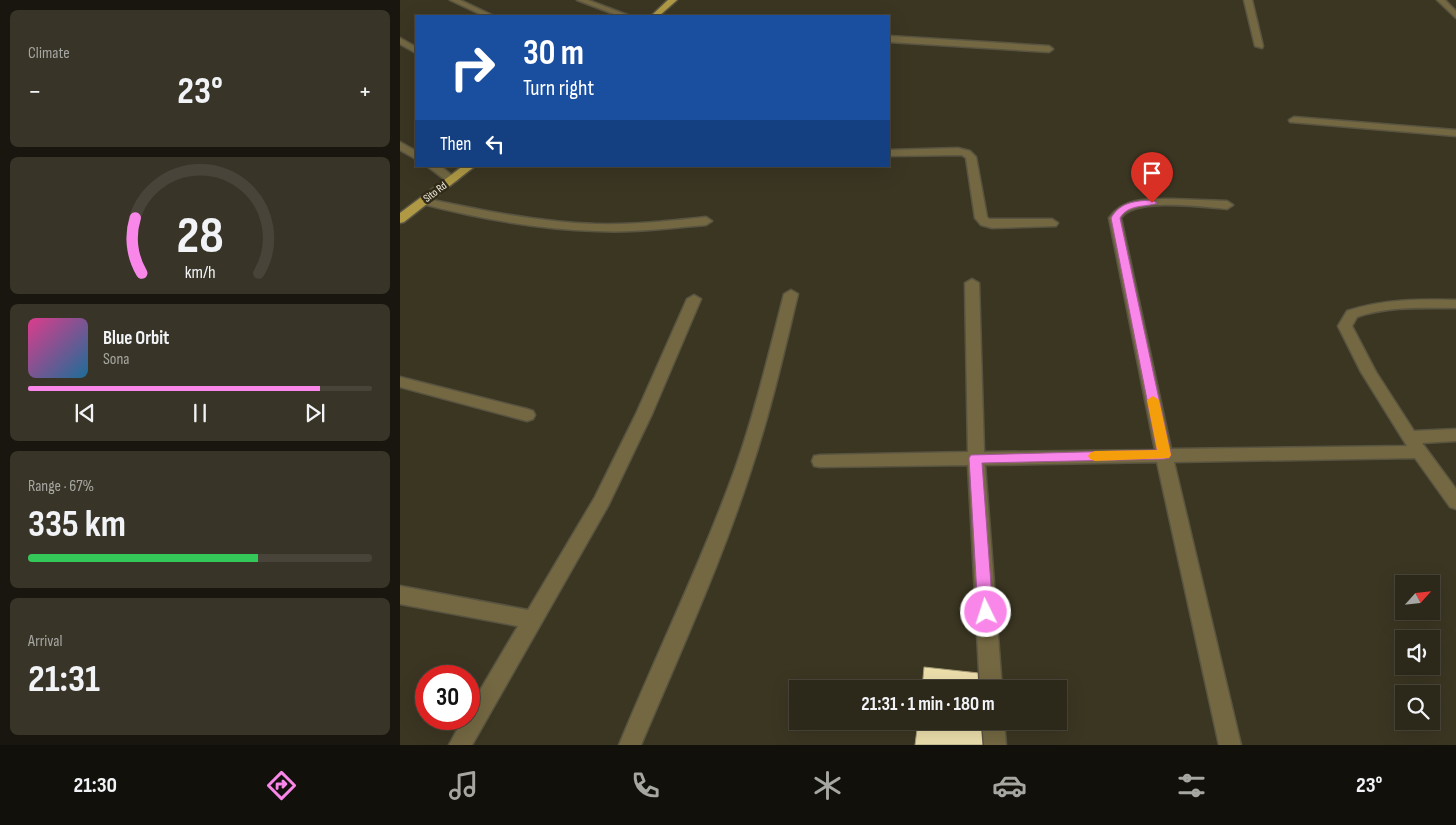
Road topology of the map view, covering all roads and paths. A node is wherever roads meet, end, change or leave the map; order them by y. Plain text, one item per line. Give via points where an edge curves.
1 (454, 0) edge
2 (581, 0) edge
3 (673, 0) edge
4 (1248, 0) edge
5 (1441, 0) edge
6 (488, 15) edge
7 (623, 15) edge
8 (656, 15) edge
9 (1456, 16) edge
10 (890, 39) edge
11 (400, 42) edge
12 (1259, 46) dead end
13 (1050, 49) dead end
14 (415, 50) edge
15 (1294, 120) dead end
16 (1456, 132) edge
17 (400, 145) edge
18 (890, 152) edge
19 (415, 155) edge
20 (433, 167) edge
21 (469, 167) edge
22 (452, 180) junction
23 (423, 201) junction
24 (1227, 205) dead end
25 (400, 218) edge
26 (706, 221) dead end
27 (1052, 223) dead end
28 (972, 283) dead end
29 (791, 294) dead end
30 (694, 299) dead end
31 (1456, 304) edge
32 (400, 382) edge
33 (527, 415) dead end
34 (1456, 435) edge
35 (1408, 437) junction
36 (1419, 452) junction
37 (1164, 455) junction
38 (976, 458) junction
39 (820, 461) dead end
40 (1456, 502) edge
41 (400, 595) edge
42 (533, 620) junction
43 (990, 680) edge
44 (994, 730) edge
45 (460, 745) edge
46 (630, 745) edge
47 (995, 745) edge
48 (1230, 745) edge

1 - 6 street
2 - 7 street
3 - 8 main road
4 - 12 street
5 - 9 street
10 - 13 street
11 - 14 street
15 - 16 street
17 - 19 street
18 - 27 street via 966,153 971,157 981,218 985,222
20 - 22 street
21 - 22 main road, Sito Rd
22 - 23 main road, Sito Rd
23 - 25 main road, Sito Rd
23 - 26 street via 537,223 583,228 636,228
24 - 37 street via 1134,204 1120,210 1115,218
28 - 38 street
29 - 46 street via 736,491
30 - 42 street via 602,501
31 - 35 street via 1370,307 1352,314 1345,326
32 - 33 street
34 - 35 street
35 - 36 street
36 - 37 street
36 - 40 street
37 - 38 street
37 - 48 street
38 - 39 street
38 - 43 street
41 - 42 street
42 - 45 street
44 - 47 street

